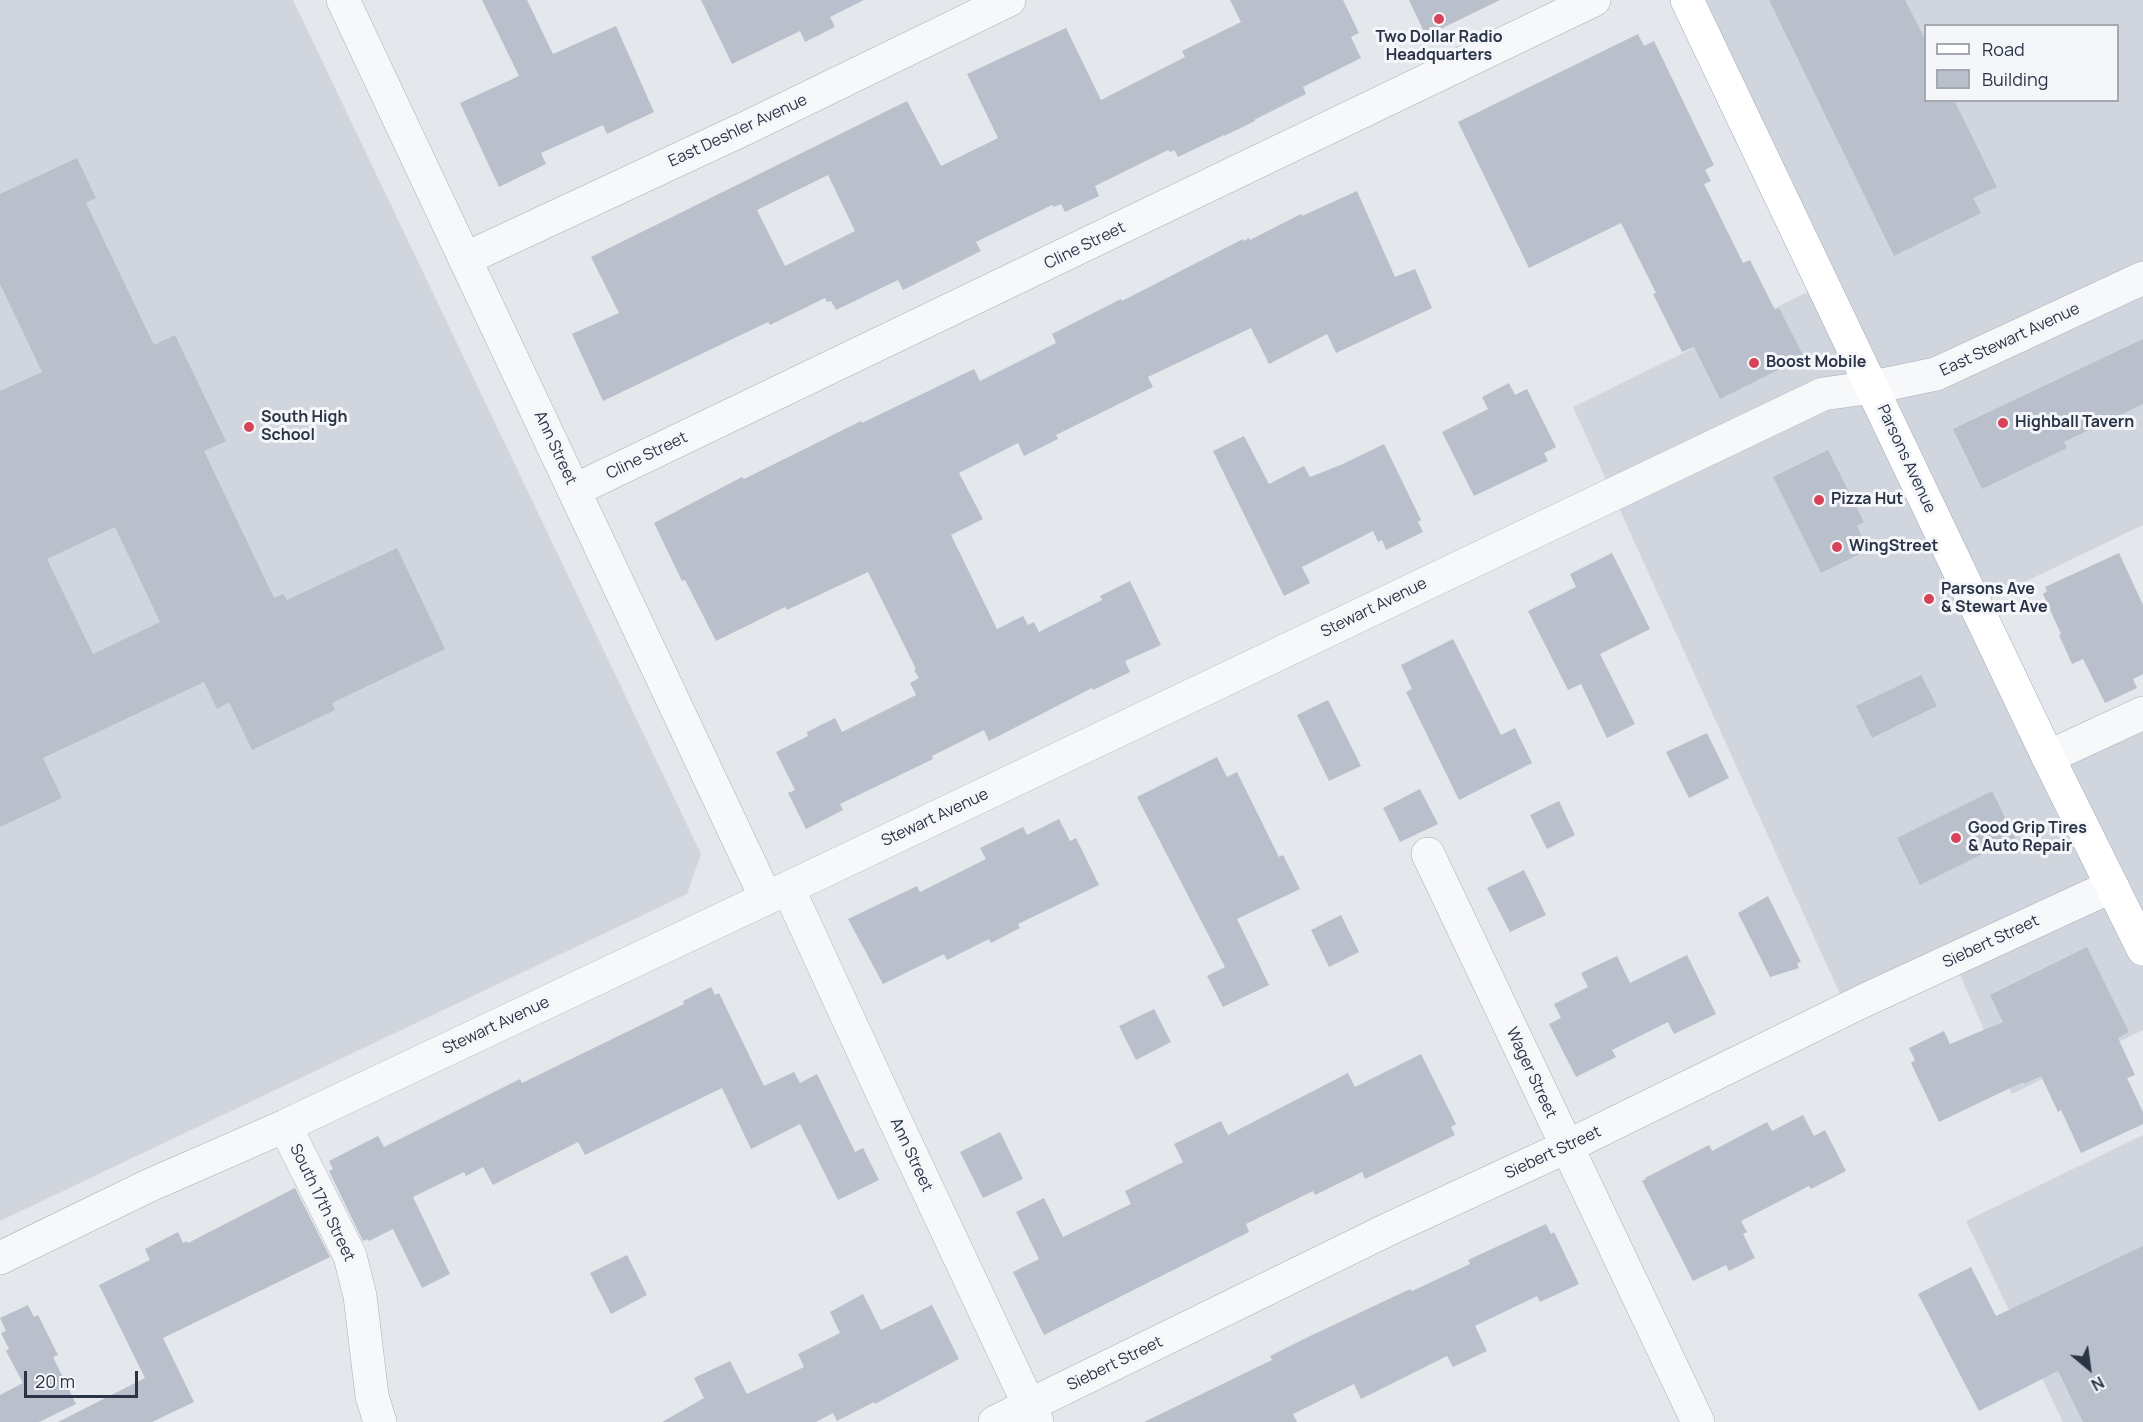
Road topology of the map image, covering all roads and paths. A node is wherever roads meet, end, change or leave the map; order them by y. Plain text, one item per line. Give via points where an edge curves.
1 (343, 0) edge
2 (1009, 0) edge
3 (1594, 0) edge
4 (1687, 0) edge
5 (465, 259) junction
6 (2143, 278) edge
7 (1873, 387) junction
8 (575, 490) junction
9 (2143, 712) edge
10 (2048, 757) junction
11 (1428, 854) dead end
12 (2112, 886) junction
13 (777, 893) junction
14 (2143, 949) edge
15 (285, 1126) junction
16 (1566, 1147) junction
17 (0, 1258) edge
18 (1033, 1414) edge
19 (380, 1422) edge
20 (995, 1422) edge
21 (1698, 1422) edge

1 - 5 street, Ann Street
2 - 5 street, East Deshler Avenue
3 - 8 street, Cline Street
4 - 7 main road, Parsons Avenue
5 - 8 street, Ann Street
6 - 7 street, East Stewart Avenue via 1936,374
7 - 10 main road, Parsons Avenue
7 - 13 street, Stewart Avenue via 1823,394
8 - 13 street, Ann Street
9 - 10 street
10 - 12 main road, Parsons Avenue
11 - 16 street, Wager Street
12 - 14 main road, Parsons Avenue
12 - 16 street, Siebert Street via 1863,1001
13 - 15 street, Stewart Avenue
13 - 18 street, Ann Street via 886,1103
15 - 17 street, Stewart Avenue via 148,1186
15 - 19 street, South 17th Street via 350,1256 360,1296 372,1396
16 - 18 street, Siebert Street via 1391,1228
16 - 21 street, Wager Street
18 - 20 street, Siebert Street

